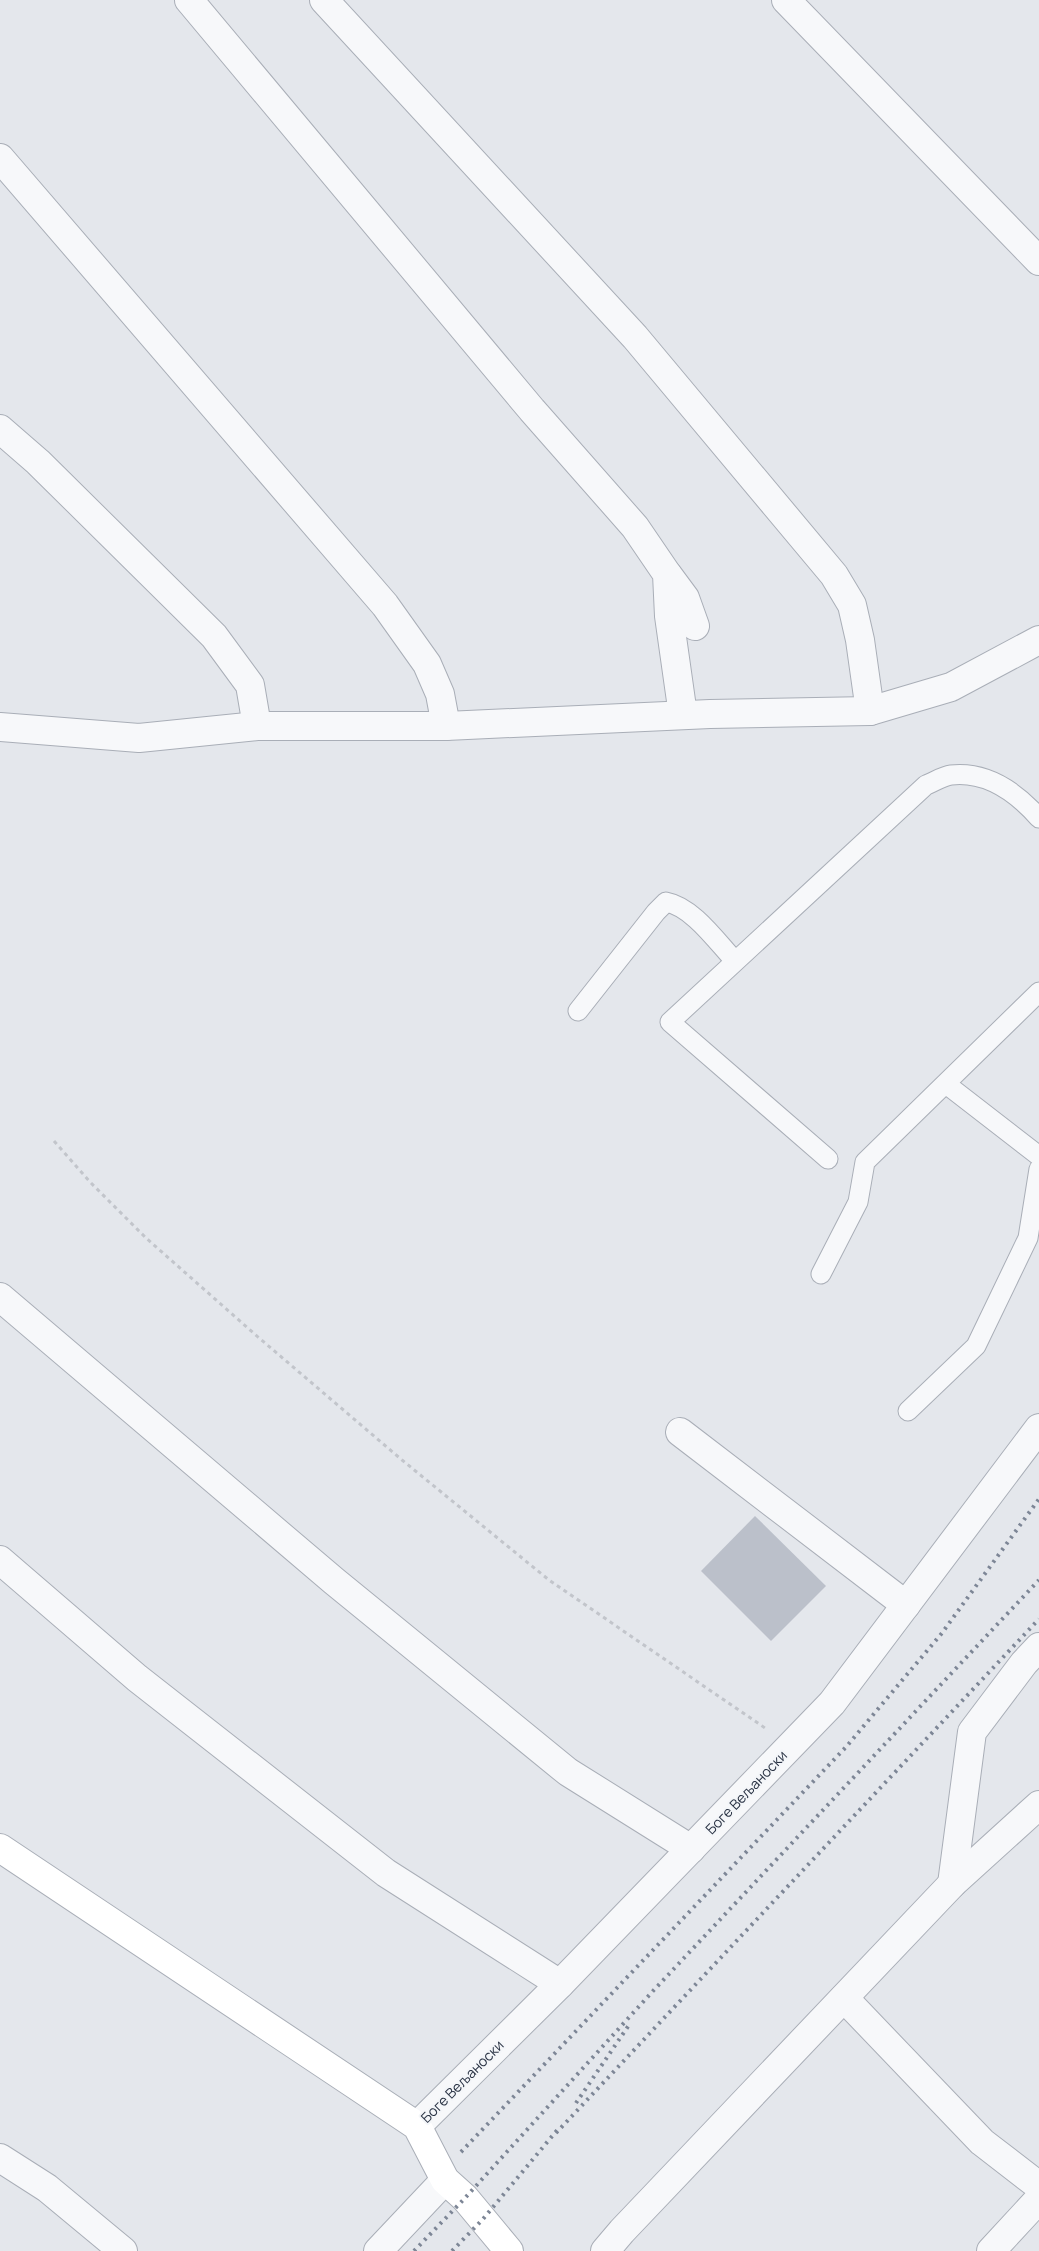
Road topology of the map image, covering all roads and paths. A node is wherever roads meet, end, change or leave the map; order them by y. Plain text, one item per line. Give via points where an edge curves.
1 (189, 0) edge
2 (324, 0) edge
3 (786, 0) edge
4 (0, 158) edge
5 (1039, 261) edge
6 (0, 429) edge
7 (667, 574) junction
8 (695, 626) dead end
9 (1039, 640) edge
10 (870, 712) junction
11 (683, 715) junction
12 (257, 726) junction
13 (446, 726) junction
14 (0, 727) edge
15 (1039, 818) edge
16 (735, 961) junction
17 (1039, 992) edge
18 (578, 1011) dead end
19 (946, 1084) junction
20 (54, 1141) dead end
21 (1039, 1156) edge
22 (828, 1159) dead end
23 (1039, 1169) edge
24 (821, 1274) dead end
25 (0, 1297) edge
26 (908, 1411) dead end
27 (1039, 1428) edge
28 (680, 1432) dead end
29 (0, 1560) edge
30 (906, 1605) junction
31 (1039, 1647) edge
32 (791, 1746) junction
33 (1039, 1806) edge
34 (0, 1848) edge
35 (691, 1849) junction
36 (952, 1884) junction
37 (560, 1984) junction
38 (844, 1998) junction
39 (417, 2126) junction
40 (0, 2158) edge
41 (445, 2180) junction
42 (1039, 2186) edge
43 (1039, 2199) edge
44 (501, 2248) edge
45 (123, 2251) edge
46 (378, 2251) edge
47 (605, 2251) edge
48 (991, 2251) edge

1 - 7 street via 532,410 635,527
2 - 10 street via 635,338 834,575 852,605
3 - 5 street
4 - 13 street via 385,605 427,664 440,694
6 - 12 street via 38,462 214,636 250,685
7 - 8 street via 685,598
7 - 11 street via 669,616
9 - 10 street via 951,687
10 - 11 street
11 - 13 street
12 - 13 street
12 - 14 street via 139,738
15 - 16 lane via 1023,800 1004,787 978,777 951,775 926,785
16 - 18 lane via 689,912 666,902
16 - 22 lane via 670,1022
17 - 19 lane
19 - 21 lane
19 - 24 lane via 865,1162 858,1202
20 - 32 path via 146,1238 402,1460 549,1580
23 - 26 lane via 1028,1238 976,1346
25 - 35 street via 334,1581 568,1772
27 - 30 street, Боге Вељаноски
28 - 30 street
29 - 37 street via 137,1678 386,1873
30 - 32 street, Боге Вељаноски via 832,1703
31 - 36 street via 972,1732
32 - 35 street, Боге Вељаноски
33 - 36 street
34 - 39 main road
35 - 37 street, Боге Вељаноски
36 - 38 street
37 - 39 street, Боге Вељаноски
38 - 42 street via 982,2142
38 - 47 street
39 - 41 main road
40 - 45 street via 47,2188
41 - 44 main road via 465,2198
41 - 46 street
43 - 48 street

